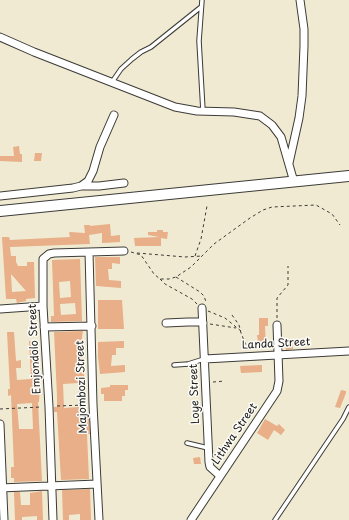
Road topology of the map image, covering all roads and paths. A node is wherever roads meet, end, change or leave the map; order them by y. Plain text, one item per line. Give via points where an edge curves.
1 (202, 0) edge
2 (300, 0) edge
3 (201, 7) junction
4 (0, 38) edge
5 (112, 82) junction
6 (203, 111) junction
7 (114, 115) dead end
8 (289, 163) junction
9 (349, 176) edge
10 (294, 182) junction
11 (124, 183) dead end
12 (81, 186) junction
13 (0, 196) edge
14 (207, 206) dead end
15 (0, 212) edge
16 (340, 225) dead end
17 (124, 251) joint
18 (89, 252) junction
19 (136, 253) junction
20 (202, 256) junction
21 (195, 257) junction
22 (288, 266) dead end
23 (176, 277) junction
24 (160, 278) junction
25 (43, 306) junction
26 (0, 308) edge
27 (202, 308) junction
28 (232, 315) dead end
29 (166, 323) dead end
30 (203, 323) junction
31 (277, 324) joint
32 (92, 326) junction
33 (44, 327) junction
34 (238, 328) junction
35 (241, 331) junction
36 (349, 351) edge
37 (278, 355) junction
38 (250, 356) junction
39 (205, 359) junction
40 (174, 365) dead end
41 (225, 381) dead end
42 (206, 382) junction
43 (349, 407) edge
44 (0, 424) edge
45 (186, 443) dead end
46 (208, 448) junction
47 (220, 476) junction
48 (97, 484) junction
49 (52, 486) junction
50 (1, 488) edge
51 (4, 520) edge
52 (53, 520) edge
53 (99, 520) edge
54 (191, 520) edge
55 (275, 520) edge

1 - 3 lane
2 - 8 street via 304,29 302,96
3 - 5 lane via 151,47 132,58
3 - 6 lane via 199,41
4 - 5 street
5 - 6 street via 176,107
6 - 8 street via 260,116 272,125 281,137
7 - 12 street via 100,146 93,171
8 - 10 street
9 - 10 main road
10 - 15 main road
11 - 12 street
12 - 13 street
14 - 21 path
16 - 20 path via 332,214 316,205 272,207 250,218
17 - 18 street, Emjondolo Street
17 - 19 path
18 - 25 street, Emjondolo Street via 54,253 46,256 42,264
18 - 32 street, Majombozi Street
19 - 21 path
19 - 24 path via 141,255 154,274
20 - 21 path
20 - 23 path
22 - 31 path via 288,285 277,298
23 - 24 path via 169,280
23 - 27 path via 204,296 206,302
24 - 27 path
25 - 26 street
25 - 33 street, Emjondolo Street
27 - 30 street, Loye Street
27 - 34 path via 225,318
28 - 35 path
29 - 30 street
30 - 34 path
30 - 39 street, Loye Street
31 - 37 street, Lithwa Street
32 - 33 street
32 - 48 street, Majombozi Street
33 - 49 street, Emjondolo Street
34 - 35 path
35 - 38 path
36 - 37 street, Landa Street
37 - 38 street, Landa Street
37 - 47 street, Lithwa Street via 277,391
38 - 39 street, Landa Street
39 - 40 lane
39 - 42 street, Loye Street
41 - 42 path
42 - 46 street, Loye Street
43 - 55 lane
44 - 50 street
45 - 46 lane
46 - 47 street, Loye Street via 210,467
47 - 54 street, Lithwa Street
48 - 49 street
48 - 53 street, Majombozi Street
49 - 50 street
49 - 52 street, Emjondolo Street
50 - 51 street

